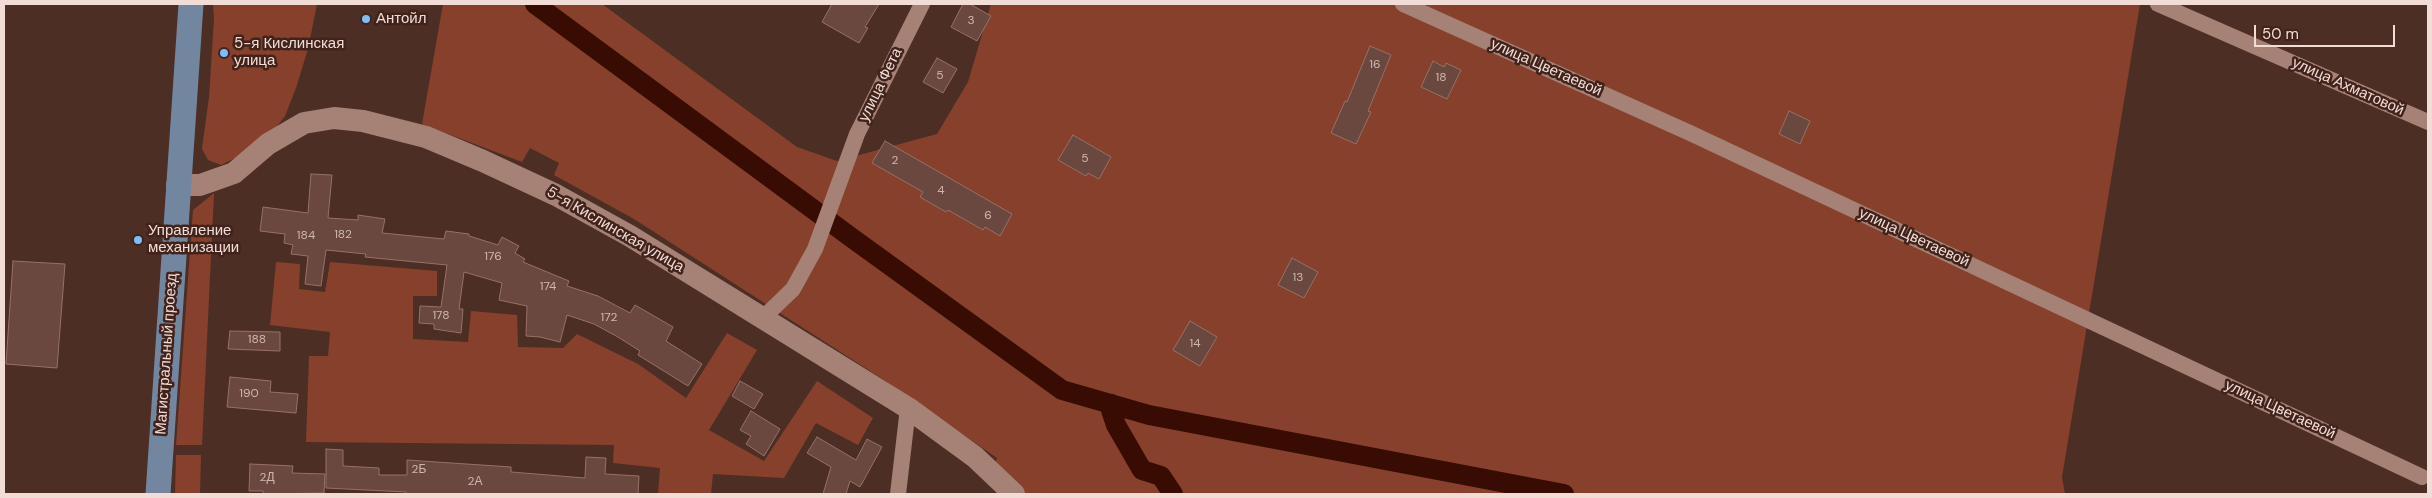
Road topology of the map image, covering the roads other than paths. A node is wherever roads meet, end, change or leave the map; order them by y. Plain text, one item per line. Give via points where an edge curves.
1 (191, 4) edge
2 (922, 4) edge
3 (1403, 4) edge
4 (2158, 4) edge
5 (2428, 122) edge
6 (177, 185) junction
7 (763, 318) junction
8 (908, 408) junction
9 (2422, 477) dead end
10 (158, 494) edge
11 (898, 494) edge
12 (1014, 494) edge

1 - 6 main road, Магистральный проезд
2 - 7 street, улица Фета via 890,64 844,167 815,249 793,289
3 - 9 street, улица Цветаевой via 1690,133
4 - 5 street, улица Ахматовой
6 - 7 street, 5-я Кислинская улица via 200,185 234,173 274,140 304,123 334,118 363,121 426,137 556,195 630,236
6 - 10 main road, Магистральный проезд
7 - 8 street, 5-я Кислинская улица
8 - 11 street
8 - 12 street, 5-я Кислинская улица via 975,458

